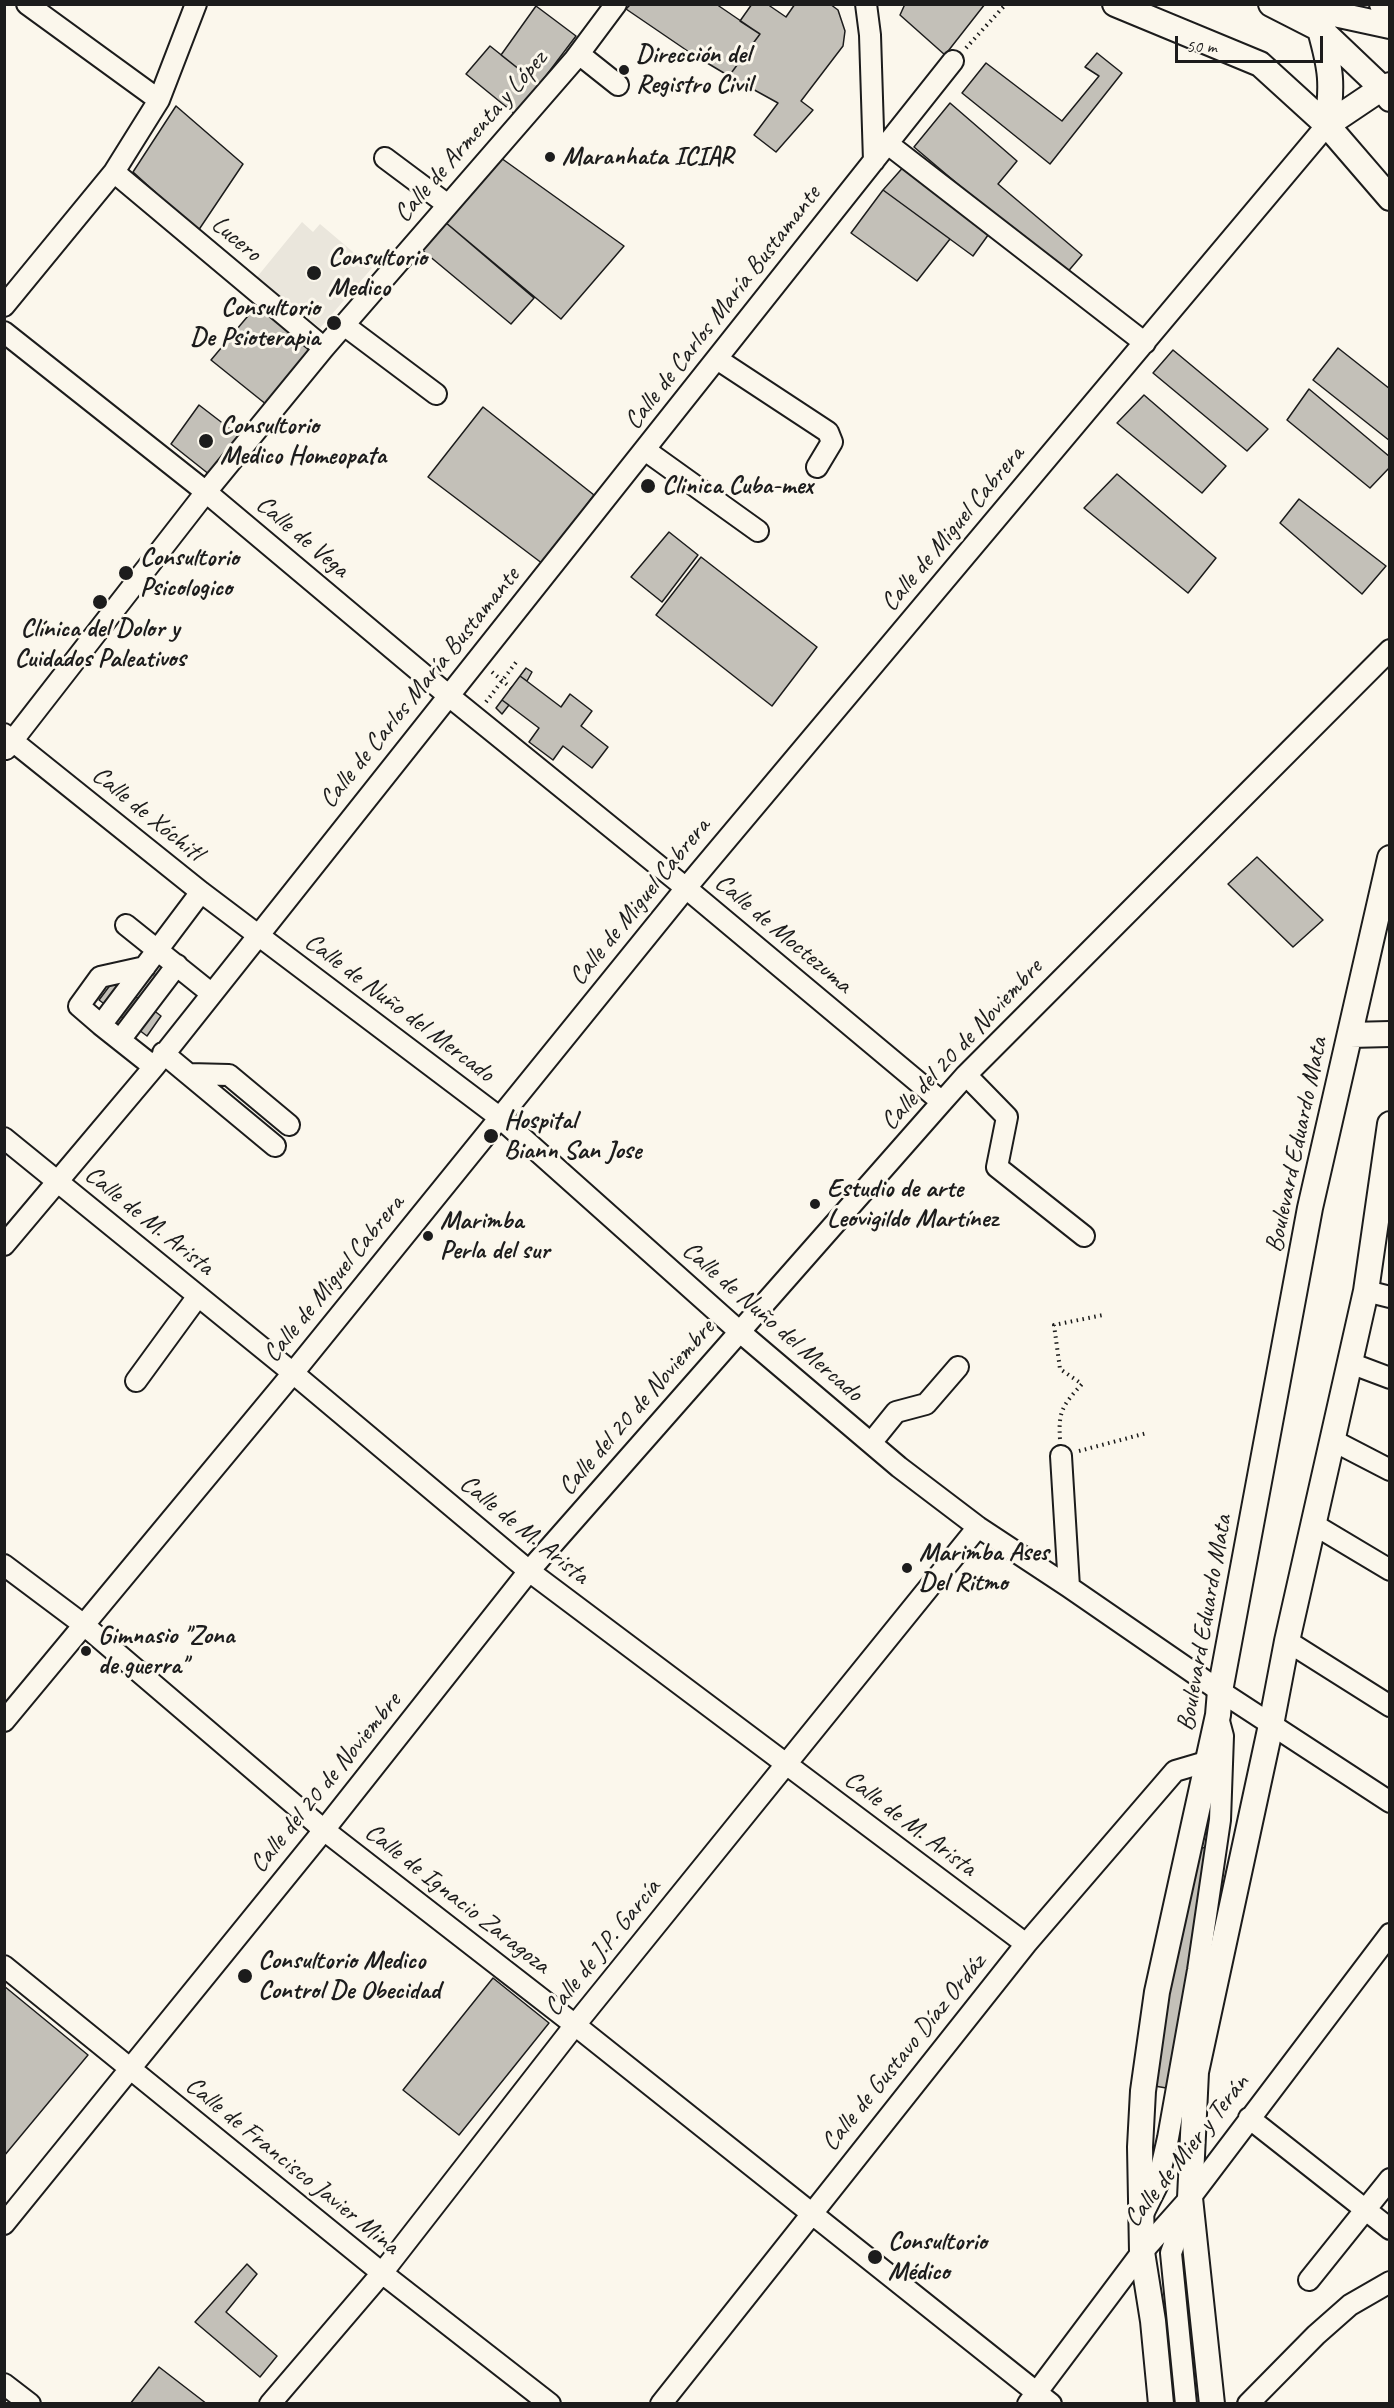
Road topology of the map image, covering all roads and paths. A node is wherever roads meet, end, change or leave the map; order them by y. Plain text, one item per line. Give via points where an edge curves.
1 (27, 4) edge
2 (196, 4) edge
3 (616, 4) edge
4 (866, 4) edge
5 (1115, 4) edge
6 (1271, 4) edge
7 (1290, 4) edge
8 (1382, 4) edge
9 (1005, 6) edge
10 (1389, 6) edge
11 (1389, 26) edge
12 (1320, 29) junction
13 (579, 54) junction
14 (953, 61) joint
15 (618, 86) dead end
16 (1387, 90) edge
17 (159, 100) junction
18 (1327, 125) junction
19 (888, 144) junction
20 (386, 158) dead end
21 (874, 160) junction
22 (114, 172) junction
23 (1389, 198) edge
24 (448, 205) junction
25 (4, 306) edge
26 (344, 325) junction
27 (4, 332) edge
28 (1145, 343) junction
29 (324, 348) junction
30 (717, 359) junction
31 (436, 394) dead end
32 (645, 450) junction
33 (817, 467) dead end
34 (206, 492) junction
35 (759, 531) dead end
36 (1389, 650) edge
37 (477, 660) junction
38 (517, 661) dead end
39 (502, 680) junction
40 (512, 688) dead end
41 (449, 696) junction
42 (475, 717) junction
43 (7, 742) edge
44 (1389, 858) edge
45 (686, 888) junction
46 (201, 892) junction
47 (126, 925) dead end
48 (257, 935) junction
49 (158, 950) junction
50 (177, 965) junction
51 (144, 967) junction
52 (212, 994) junction
53 (101, 1025) junction
54 (1389, 1034) edge
55 (1350, 1035) junction
56 (120, 1040) junction
57 (158, 1060) junction
58 (189, 1074) junction
59 (966, 1075) junction
60 (942, 1102) junction
61 (499, 1118) junction
62 (1389, 1124) edge
63 (289, 1125) dead end
64 (4, 1138) edge
65 (275, 1146) dead end
66 (58, 1181) junction
67 (1083, 1236) dead end
68 (4, 1245) edge
69 (1366, 1291) junction
70 (198, 1296) junction
71 (1389, 1297) edge
72 (1103, 1315) dead end
73 (740, 1332) junction
74 (1350, 1363) junction
75 (958, 1367) dead end
76 (293, 1373) junction
77 (1389, 1378) edge
78 (136, 1381) dead end
79 (1148, 1433) dead end
80 (1332, 1440) junction
81 (871, 1443) junction
82 (1061, 1456) junction
83 (1389, 1470) edge
84 (1312, 1524) junction
85 (978, 1527) junction
86 (4, 1565) edge
87 (1389, 1570) edge
88 (529, 1571) junction
89 (1069, 1587) junction
90 (84, 1624) junction
91 (1287, 1641) junction
92 (1220, 1691) junction
93 (1389, 1706) edge
94 (1218, 1715) junction
95 (4, 1721) edge
96 (1271, 1725) junction
97 (1209, 1761) junction
98 (786, 1765) junction
99 (1389, 1802) edge
100 (324, 1830) junction
101 (1389, 1934) edge
102 (1026, 1944) junction
103 (4, 1966) edge
104 (575, 2025) junction
105 (130, 2070) junction
106 (1249, 2118) junction
107 (1389, 2179) edge
108 (1190, 2200) junction
109 (1367, 2209) junction
110 (810, 2214) junction
111 (1140, 2220) junction
112 (4, 2224) edge
113 (1389, 2229) edge
114 (1142, 2252) junction
115 (382, 2273) junction
116 (1310, 2280) dead end
117 (1389, 2282) edge
118 (4, 2384) edge
119 (1038, 2400) edge
120 (30, 2403) edge
121 (270, 2403) edge
122 (550, 2403) edge
123 (661, 2403) edge
124 (1161, 2403) edge
125 (1186, 2403) edge
126 (1212, 2403) edge
127 (1248, 2403) edge

1 - 17 street
2 - 17 street
3 - 13 street, Calle de Armenta y López
4 - 21 street
5 - 18 main road via 1260,64
6 - 12 main road
7 - 11 main road
8 - 10 main road
9 - 14 path
12 - 16 main road
12 - 18 main road via 1330,64 1332,90
13 - 15 street
13 - 24 street, Calle de Armenta y López
14 - 19 street, Calle de Carlos María Bustamante
16 - 18 main road
17 - 22 street
18 - 23 main road
18 - 28 street, Calle de Miguel Cabrera
19 - 21 street, Calle de Carlos María Bustamante
19 - 28 street
20 - 24 street
21 - 30 street, Calle de Carlos María Bustamante
22 - 25 street
22 - 29 street, Lucero
24 - 26 street, Calle de Armenta y López
26 - 29 street, Calle de Armenta y López
26 - 31 street
27 - 34 street, Calle de Vega
28 - 45 street, Calle de Miguel Cabrera
29 - 34 street, Calle de Armenta y López
30 - 32 street, Calle de Carlos María Bustamante
30 - 33 street via 828,432 832,442
32 - 35 street
32 - 37 street, Calle de Carlos María Bustamante
34 - 41 street, Calle de Vega
34 - 43 street, Calle de Armenta y López
36 - 59 street, Calle del 20 de Noviembre
37 - 39 path
37 - 41 street, Calle de Carlos María Bustamante
38 - 39 path
39 - 40 path
39 - 42 path
41 - 42 street, Calle de Moctezuma
41 - 48 street, Calle de Carlos María Bustamante
42 - 45 street, Calle de Moctezuma
43 - 46 street, Calle de Xóchitl
44 - 55 main road, Boulevard Eduardo Mata
45 - 60 street, Calle de Moctezuma
45 - 61 street, Calle de Miguel Cabrera
46 - 48 street, Calle de Xóchitl
46 - 49 street
47 - 49 street
48 - 52 street, Calle de Carlos María Bustamante
48 - 61 street, Calle de Nuño del Mercado
49 - 50 street
49 - 51 street
50 - 52 street
50 - 56 street
51 - 53 street
51 - 53 street via 100,977 79,1006
52 - 57 street, Calle de Carlos María Bustamante
53 - 56 street
54 - 55 main road
55 - 92 main road, Boulevard Eduardo Mata via 1310,1208
56 - 57 street
57 - 58 street
57 - 66 street, Calle de Carlos María Bustamante
58 - 63 street via 229,1075
58 - 65 street
59 - 60 street, Calle del 20 de Noviembre
59 - 67 street via 1007,1117 996,1167
60 - 73 street, Calle del 20 de Noviembre
61 - 73 street, Calle de Nuño del Mercado
61 - 76 street, Calle de Miguel Cabrera
62 - 69 main road
64 - 66 street, Calle de M. Arista
66 - 68 street, Calle de Carlos María Bustamante
66 - 70 street, Calle de M. Arista
69 - 71 street
69 - 74 main road
70 - 76 street, Calle de M. Arista
70 - 78 street
72 - 82 path via 1054,1325 1060,1369 1082,1384 1065,1402 1059,1417
73 - 81 street, Calle de Nuño del Mercado
73 - 88 street, Calle del 20 de Noviembre
74 - 77 street
74 - 80 main road
75 - 81 street via 926,1404 896,1412
76 - 88 street, Calle de M. Arista
76 - 90 street, Calle de Miguel Cabrera
79 - 82 path
80 - 83 street
80 - 84 main road
81 - 85 street, Calle de Nuño del Mercado
82 - 89 street
84 - 87 street
84 - 91 main road
85 - 89 street, Calle de Nuño del Mercado
85 - 98 street, Calle de J.P. García
86 - 90 street, Calle de Ignacio Zaragoza
88 - 98 street, Calle de M. Arista
88 - 100 street, Calle del 20 de Noviembre
89 - 92 street, Calle de Nuño del Mercado
90 - 95 street, Calle de Miguel Cabrera
90 - 100 street, Calle de Ignacio Zaragoza
91 - 93 street
91 - 96 main road
92 - 94 main road, Boulevard Eduardo Mata
92 - 96 street, Calle de Nuño del Mercado
94 - 97 main road, Boulevard Eduardo Mata
94 - 111 street via 1223,1736 1223,1784 1198,1970 1157,2186
96 - 99 street, Calle de Nuño del Mercado
96 - 108 main road via 1196,2072
97 - 102 street, Calle de Gustavo Díaz Ordáz via 1175,1771
97 - 111 main road, Boulevard Eduardo Mata via 1157,1992 1143,2091
98 - 102 street, Calle de M. Arista
98 - 104 street, Calle de J.P. García
100 - 104 street, Calle de Ignacio Zaragoza
100 - 105 street, Calle del 20 de Noviembre
101 - 106 street, Calle de Mier y Terán
102 - 110 street, Calle de Gustavo Díaz Ordáz
103 - 105 street, Calle de Francisco Javier Mina
104 - 110 street, Calle de Ignacio Zaragoza
104 - 115 street, Calle de J.P. García
105 - 112 street, Calle del 20 de Noviembre
105 - 115 street, Calle de Francisco Javier Mina
106 - 108 street, Calle de Mier y Terán
106 - 109 street
107 - 109 street
108 - 114 street, Calle de Mier y Terán
108 - 125 street via 1171,2253
108 - 126 main road
109 - 113 street
109 - 116 street
110 - 119 street, Calle de Ignacio Zaragoza
110 - 123 street, Calle de Gustavo Díaz Ordáz
111 - 114 main road, Boulevard Eduardo Mata
114 - 119 street, Calle de Mier y Terán
114 - 124 main road, Boulevard Eduardo Mata
115 - 121 street, Calle de J.P. García
115 - 122 street, Calle de Francisco Javier Mina
117 - 127 street via 1350,2305
118 - 120 street

